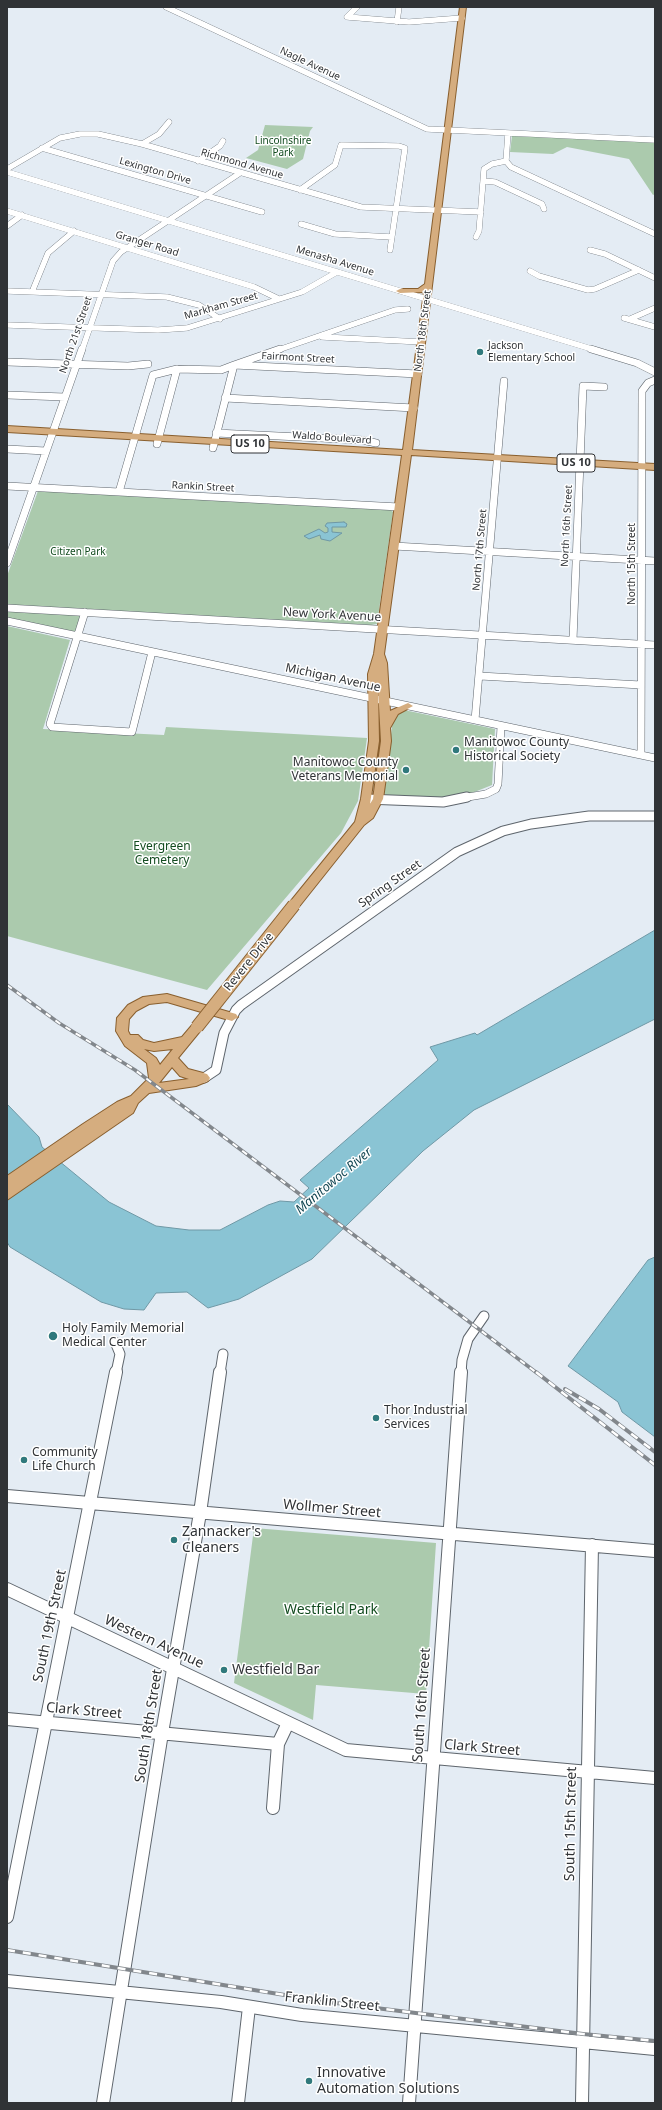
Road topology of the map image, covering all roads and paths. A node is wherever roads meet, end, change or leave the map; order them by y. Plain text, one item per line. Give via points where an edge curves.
1 (166, 7) edge
2 (357, 7) edge
3 (399, 7) edge
4 (463, 7) edge
5 (462, 18) junction
6 (397, 22) junction
7 (169, 122) dead end
8 (448, 131) junction
9 (508, 133) junction
10 (655, 140) edge
11 (223, 141) dead end
12 (142, 144) junction
13 (42, 148) junction
14 (198, 161) junction
15 (506, 161) junction
16 (7, 169) edge
17 (7, 172) edge
18 (240, 173) junction
19 (484, 181) junction
20 (300, 190) junction
21 (206, 196) junction
22 (396, 209) junction
23 (544, 209) dead end
24 (438, 210) junction
25 (7, 211) edge
26 (262, 212) dead end
27 (481, 212) junction
28 (22, 215) junction
29 (168, 221) junction
30 (301, 224) dead end
31 (7, 226) edge
32 (74, 231) junction
33 (655, 234) edge
34 (392, 237) junction
35 (476, 237) dead end
36 (128, 248) junction
37 (390, 250) dead end
38 (590, 250) dead end
39 (640, 270) junction
40 (530, 271) dead end
41 (337, 272) junction
42 (655, 278) edge
43 (429, 285) junction
44 (7, 291) edge
45 (400, 291) junction
46 (32, 292) junction
47 (101, 294) junction
48 (279, 299) junction
49 (427, 299) junction
50 (655, 308) edge
51 (408, 309) dead end
52 (220, 319) junction
53 (7, 326) edge
54 (655, 327) edge
55 (90, 328) junction
56 (317, 337) junction
57 (422, 342) junction
58 (7, 362) edge
59 (148, 364) dead end
60 (77, 365) junction
61 (234, 365) junction
62 (178, 369) junction
63 (655, 372) edge
64 (418, 374) junction
65 (655, 380) edge
66 (504, 381) dead end
67 (604, 387) dead end
68 (7, 395) edge
69 (66, 397) junction
70 (225, 398) junction
71 (414, 408) junction
72 (7, 429) edge
73 (216, 433) junction
74 (7, 435) edge
75 (52, 435) junction
76 (134, 440) junction
77 (158, 442) junction
78 (376, 443) dead end
79 (214, 445) junction
80 (7, 449) edge
81 (46, 451) junction
82 (407, 457) junction
83 (497, 461) junction
84 (579, 466) junction
85 (655, 467) edge
86 (642, 469) junction
87 (655, 473) edge
88 (7, 486) edge
89 (34, 488) junction
90 (119, 492) junction
91 (399, 507) junction
92 (10, 544) edge
93 (394, 546) junction
94 (490, 551) junction
95 (576, 556) junction
96 (642, 560) junction
97 (655, 561) edge
98 (7, 563) edge
99 (7, 608) edge
100 (85, 612) junction
101 (7, 621) edge
102 (382, 629) junction
103 (483, 635) junction
104 (76, 636) junction
105 (573, 640) junction
106 (641, 644) junction
107 (655, 644) edge
108 (152, 652) junction
109 (379, 654) junction
110 (480, 676) junction
111 (641, 685) junction
112 (373, 699) junction
113 (384, 702) junction
114 (408, 706) junction
115 (475, 720) junction
116 (501, 726) junction
117 (386, 728) junction
118 (641, 755) junction
119 (655, 758) edge
120 (366, 799) junction
121 (378, 799) junction
122 (655, 816) edge
123 (360, 823) junction
124 (230, 1021) junction
125 (187, 1040) junction
126 (172, 1059) junction
127 (204, 1078) junction
128 (151, 1084) junction
129 (54, 1155) junction
130 (7, 1183) edge
131 (7, 1194) edge
132 (484, 1316) dead end
133 (115, 1342) dead end
134 (223, 1354) dead end
135 (7, 1496) edge
136 (90, 1503) junction
137 (200, 1513) junction
138 (449, 1533) junction
139 (592, 1545) junction
140 (655, 1551) edge
141 (7, 1589) edge
142 (67, 1617) junction
143 (174, 1668) junction
144 (7, 1719) edge
145 (45, 1722) junction
146 (288, 1723) junction
147 (162, 1733) junction
148 (278, 1744) junction
149 (433, 1758) junction
150 (587, 1772) junction
151 (655, 1778) edge
152 (273, 1808) dead end
153 (7, 1917) edge
154 (7, 1981) edge
155 (120, 1992) junction
156 (249, 2007) junction
157 (414, 2026) junction
158 (583, 2043) junction
159 (655, 2049) edge
160 (103, 2103) edge
161 (238, 2103) edge
162 (409, 2103) edge
163 (582, 2103) edge

1 - 8 street, Nagle Avenue via 427,129
2 - 6 street via 348,13 347,17
3 - 6 street
4 - 5 main road, North 18th Street
5 - 6 street
5 - 8 main road, North 18th Street
7 - 12 street via 159,134
8 - 9 street, Nagle Avenue
8 - 24 main road, North 18th Street
9 - 10 street, Nagle Avenue
9 - 15 street
11 - 14 street via 220,146
12 - 13 street, Richmond Avenue via 110,135 87,133 65,137
12 - 14 street, Richmond Avenue
13 - 16 street, Richmond Avenue
13 - 21 street, Lexington Drive
14 - 18 street, Richmond Avenue
15 - 19 street via 486,167
15 - 33 street via 515,169
17 - 29 street, Menasha Avenue
18 - 20 street, Richmond Avenue
18 - 21 street, North 21st Street
19 - 23 street via 495,182 542,204
19 - 27 street
20 - 22 street, Richmond Avenue via 361,207
20 - 22 street via 335,165 341,145 401,146 405,149
21 - 26 street, Lexington Drive
21 - 29 street, North 21st Street
22 - 24 street, Richmond Avenue
22 - 34 street
24 - 27 street, Richmond Avenue
24 - 43 main road, North 18th Street
25 - 28 street, Granger Road
27 - 35 street
28 - 31 street
28 - 32 street, Granger Road
29 - 36 street, North 21st Street
29 - 41 street, Menasha Avenue
30 - 34 street via 335,234
32 - 36 street, Granger Road
32 - 46 street via 48,253
34 - 37 street
36 - 47 street, North 21st Street via 113,261
36 - 48 street, Granger Road via 254,287
38 - 39 street
39 - 40 street via 588,290
39 - 42 street
41 - 45 street, Menasha Avenue
41 - 48 street, Markham Street via 317,285
43 - 45 main road via 420,290
43 - 49 main road, North 18th Street
44 - 46 street
45 - 49 street, Menasha Avenue
46 - 47 street
47 - 52 street via 181,299 200,305
47 - 55 street, North 21st Street
48 - 52 street, Markham Street
49 - 57 main road, North 18th Street
49 - 63 street, Menasha Avenue via 637,363
50 - 54 street via 627,319
51 - 56 street via 394,310
52 - 55 street, Markham Street via 173,329
53 - 55 street, Markham Street
55 - 60 street, North 21st Street
56 - 57 street
56 - 61 street
57 - 64 main road, North 18th Street
58 - 60 street
59 - 60 street
60 - 69 street, North 21st Street
61 - 62 street, Fairmont Street via 217,370
61 - 64 street, Fairmont Street
61 - 70 street
62 - 76 street, Fairmont Street via 153,375
62 - 77 street
64 - 71 main road, North 18th Street
65 - 86 street, North 15th Street via 648,383 642,391
66 - 83 street, North 17th Street
67 - 84 street, North 16th Street via 583,386
68 - 69 street
69 - 75 street, North 21st Street
70 - 71 street
70 - 73 street
71 - 82 main road, North 18th Street
72 - 75 main road, Waldo Boulevard / US 10
73 - 78 street via 362,440
73 - 79 street
74 - 75 main road, Waldo Boulevard / US 10
75 - 76 main road, Waldo Boulevard / US 10
75 - 81 street, North 21st Street
76 - 77 main road, Waldo Boulevard / US 10
76 - 90 street
77 - 79 main road, Waldo Boulevard / US 10
79 - 82 main road, Waldo Boulevard / US 10
80 - 81 street
81 - 89 street, North 21st Street
82 - 83 main road, Waldo Boulevard / US 10
82 - 91 main road, North 18th Street
83 - 84 main road, Waldo Boulevard / US 10
83 - 94 street, North 17th Street
84 - 86 main road, Waldo Boulevard / US 10
84 - 95 street, North 16th Street
85 - 86 main road, Waldo Boulevard / US 10
86 - 87 main road, Waldo Boulevard / US 10
86 - 96 street, North 15th Street
88 - 89 street, Rankin Street
89 - 90 street, Rankin Street
89 - 92 street, North 21st Street
90 - 91 street, Rankin Street
91 - 93 main road, North 18th Street
92 - 98 street, North 21st Street
93 - 94 street
93 - 102 main road, North 18th Street
94 - 95 street
94 - 103 street, North 17th Street
95 - 96 street
95 - 105 street, North 16th Street
96 - 97 street
96 - 106 street, North 15th Street
99 - 100 street, New York Avenue
100 - 102 street, New York Avenue
100 - 104 street
101 - 104 street, Michigan Avenue
102 - 103 street, New York Avenue
102 - 109 main road, North 18th Street
103 - 105 street, New York Avenue
103 - 110 street, North 17th Street
104 - 108 street, Michigan Avenue
104 - 108 street via 50,724 52,727 132,732
105 - 106 street, New York Avenue
106 - 107 street, New York Avenue
106 - 111 street, North 15th Street
108 - 112 street, Michigan Avenue
109 - 112 main road, North 18th Street via 374,674
109 - 113 main road, North 18th Street via 382,663
110 - 111 street
110 - 115 street, North 17th Street
111 - 118 street, North 15th Street
112 - 113 street, Michigan Avenue
112 - 120 main road, North 18th Street via 374,741
113 - 114 street, Michigan Avenue
113 - 117 main road, North 18th Street
114 - 115 street, Michigan Avenue
114 - 117 main road via 394,712
115 - 116 street, Michigan Avenue
116 - 118 street, Michigan Avenue
116 - 121 street via 496,789 452,802
117 - 121 main road, North 18th Street
118 - 119 street, Michigan Avenue
120 - 121 street
120 - 123 main road, Revere Drive
121 - 123 main road, Revere Drive via 368,818
122 - 124 street, Spring Street via 589,816 557,820 503,831 477,841 457,852 260,990 241,1005
123 - 125 main road, Revere Drive, bridge
124 - 125 main road via 162,1003 142,1008 133,1014 129,1021 128,1030 131,1036 145,1046 163,1047
124 - 127 street, Spring Street via 223,1038 217,1069
124 - 128 main road via 167,998 147,1000 132,1008 124,1018 122,1031 129,1043 152,1061
125 - 126 main road, Revere Drive
126 - 127 main road via 184,1074
126 - 128 main road, Revere Drive
127 - 128 main road via 196,1082
128 - 129 main road, Revere Drive via 135,1099 128,1110
129 - 130 main road
129 - 131 main road
132 - 138 street, South 16th Street via 468,1339 462,1360
133 - 136 street, South 19th Street via 120,1354
134 - 137 street, South 18th Street
135 - 136 street, Wollmer Street
136 - 137 street, Wollmer Street
136 - 142 street, South 19th Street
137 - 138 street, Wollmer Street
137 - 143 street, South 18th Street
138 - 139 street, Wollmer Street
138 - 149 street, South 16th Street
139 - 140 street, Wollmer Street
139 - 150 street, South 15th Street
141 - 142 street, Western Avenue
142 - 143 street, Western Avenue
142 - 145 street, South 19th Street
143 - 146 street, Western Avenue
143 - 147 street, South 18th Street
144 - 145 street, Clark Street
145 - 147 street, Clark Street
145 - 153 street, South 19th Street
146 - 148 street
146 - 149 street, Clark Street via 346,1750
147 - 148 street, Clark Street
147 - 155 street, South 18th Street
148 - 152 street
149 - 150 street, Clark Street
149 - 157 street, South 16th Street
150 - 151 street, Clark Street
150 - 158 street, South 15th Street
154 - 155 street, Franklin Street
155 - 156 street, Franklin Street
155 - 160 street, South 18th Street
156 - 157 street, Franklin Street
156 - 161 street
157 - 158 street, Franklin Street
157 - 162 street, South 16th Street
158 - 159 street, Franklin Street
158 - 163 street, South 15th Street

